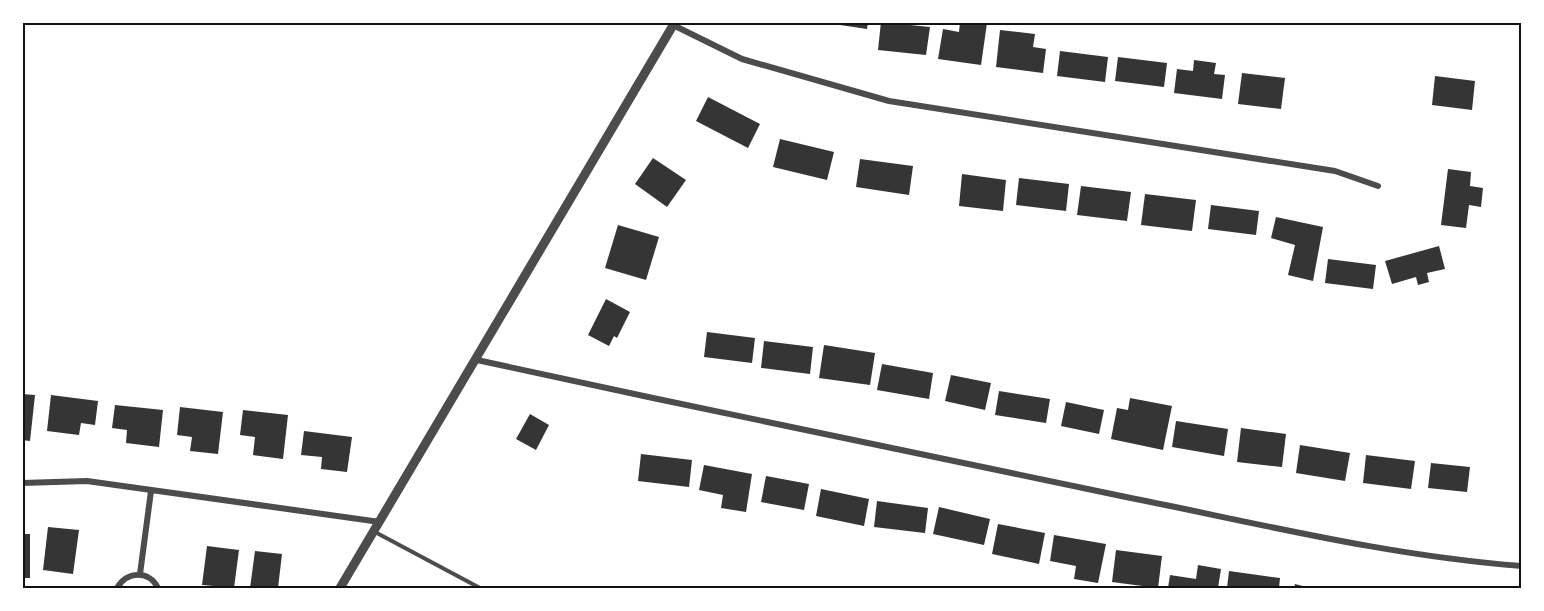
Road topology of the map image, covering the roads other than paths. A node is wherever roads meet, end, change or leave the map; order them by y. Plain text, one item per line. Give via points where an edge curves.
1 (674, 24) edge
2 (1378, 186) dead end
3 (477, 360) junction
4 (22, 483) edge
5 (151, 491) junction
6 (380, 522) junction
7 (374, 531) junction
8 (1521, 566) edge
9 (140, 574) junction
10 (117, 588) edge
11 (158, 588) edge
12 (340, 588) edge
13 (480, 588) edge

1 - 2 street via 742,59 889,101 1335,171
1 - 3 street
3 - 6 street
3 - 8 street via 1340,540 1471,562
4 - 5 street via 87,481
5 - 6 street
5 - 9 street
6 - 7 street
7 - 12 street
7 - 13 lane
9 - 10 street via 124,579
9 - 11 street via 149,577

